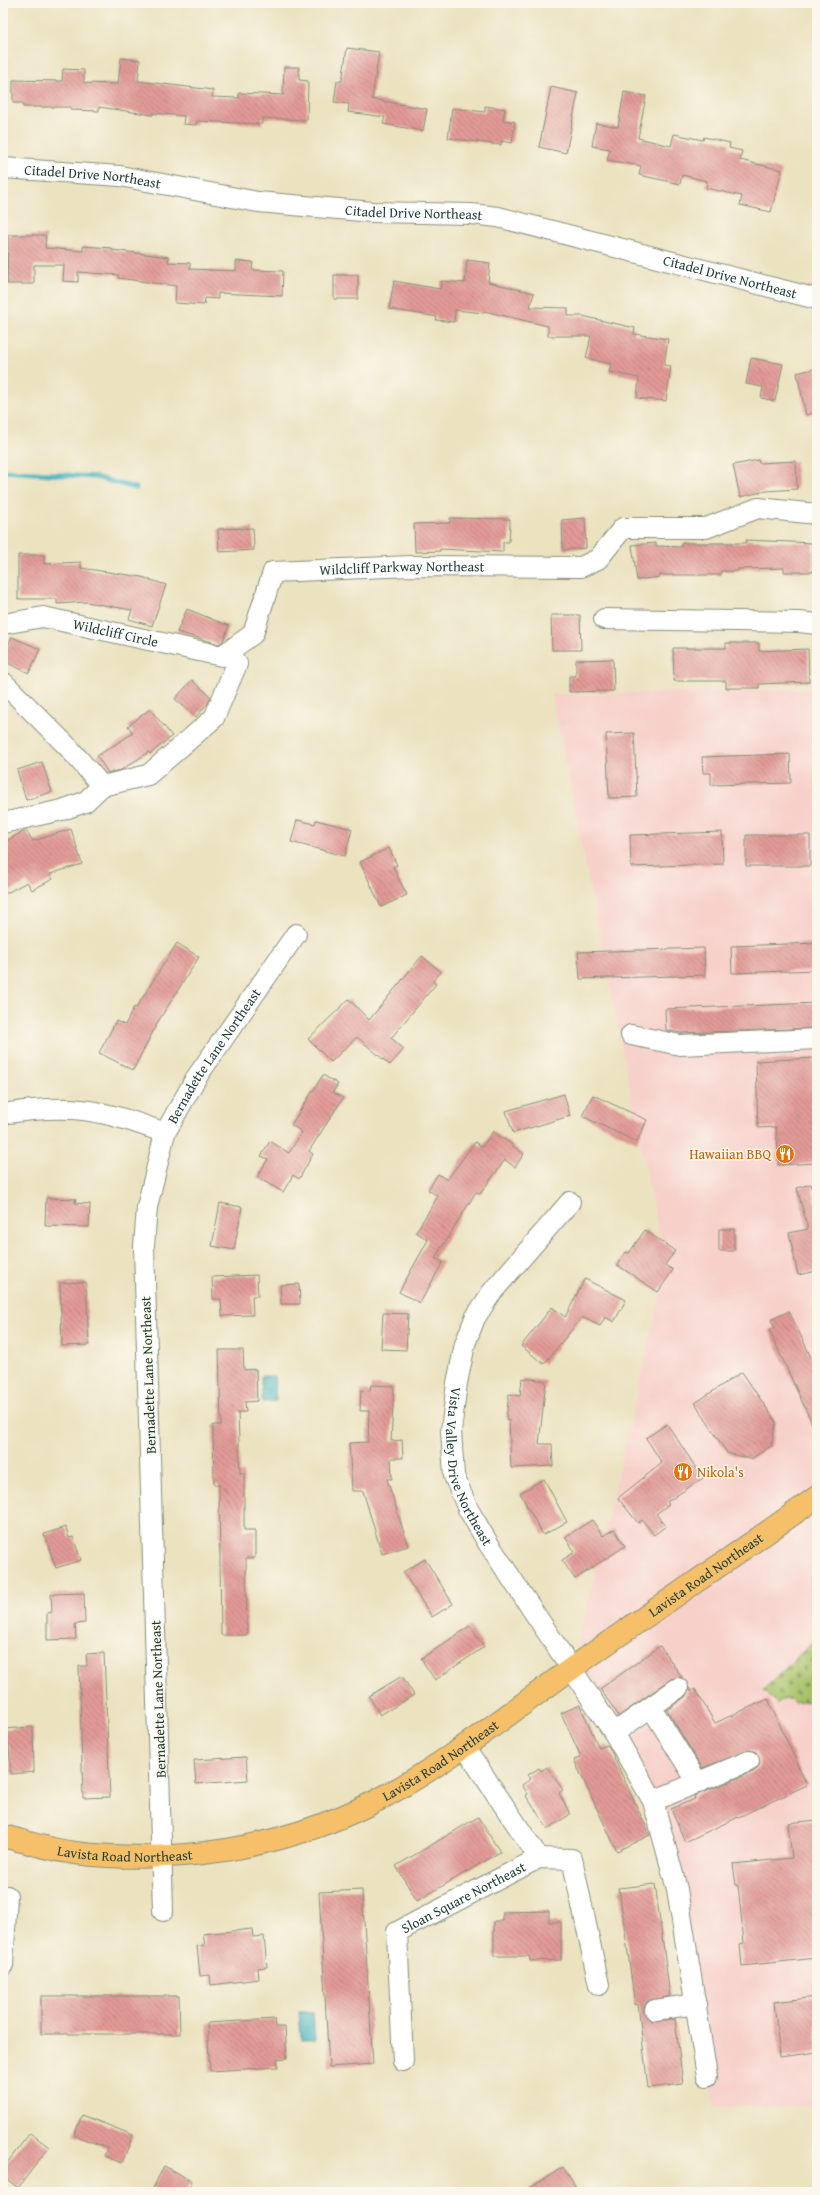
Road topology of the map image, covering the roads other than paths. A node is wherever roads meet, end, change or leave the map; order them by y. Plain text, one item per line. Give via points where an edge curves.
1 (3, 168) edge
2 (817, 299) edge
3 (817, 514) edge
4 (604, 619) dead end
5 (3, 624) edge
6 (817, 624) edge
7 (228, 652) junction
8 (3, 682) edge
9 (102, 786) junction
10 (3, 823) edge
11 (296, 934) dead end
12 (631, 1035) dead end
13 (817, 1039) edge
14 (3, 1114) edge
15 (165, 1133) junction
16 (570, 1202) dead end
17 (817, 1497) edge
18 (571, 1669) junction
19 (678, 1688) dead end
20 (651, 1706) junction
21 (614, 1733) junction
22 (464, 1746) junction
23 (749, 1761) dead end
24 (698, 1783) junction
25 (653, 1801) junction
26 (3, 1836) edge
27 (163, 1857) junction
28 (539, 1858) junction
29 (7, 1896) dead end
30 (163, 1911) dead end
31 (3, 1965) edge
32 (599, 1985) dead end
33 (696, 2004) junction
34 (655, 2010) dead end
35 (403, 2061) dead end
36 (707, 2076) dead end

1 - 2 street, Citadel Drive Northeast via 120,176 258,202 373,212 498,216
3 - 7 street, Wildcliff Parkway Northeast via 758,508 706,528 623,528 598,559 581,567 411,566 273,572 253,634
4 - 6 street
5 - 7 street, Wildcliff Circle via 44,617 222,656
7 - 9 street via 238,664 214,718 148,775
8 - 9 street
9 - 10 street via 85,802 62,810
11 - 15 street, Bernadette Lane Northeast via 196,1078
12 - 13 street via 680,1045
14 - 15 street via 62,1108 91,1110 120,1116
15 - 27 street, Bernadette Lane Northeast via 147,1207 144,1246
16 - 18 street, Vista Valley Drive Northeast via 492,1292 475,1318 457,1383 451,1431 454,1476 468,1509
17 - 18 main road, Lavista Road Northeast
18 - 21 street, Vista Valley Drive Northeast
18 - 22 main road, Lavista Road Northeast
19 - 20 street
20 - 21 street
20 - 24 street
21 - 25 street, Vista Valley Drive Northeast
22 - 27 main road, Lavista Road Northeast via 374,1802 306,1831 265,1843
22 - 28 street, Sloan Square Northeast
23 - 24 street
24 - 25 street
25 - 33 street, Vista Valley Drive Northeast via 677,1889
26 - 27 main road, Lavista Road Northeast via 74,1853
27 - 30 street, Bernadette Lane Northeast
28 - 32 street, Sloan Square Northeast via 572,1859
28 - 35 street, Sloan Square Northeast via 397,1932
29 - 31 street
33 - 34 street
33 - 36 street, Vista Valley Drive Northeast

